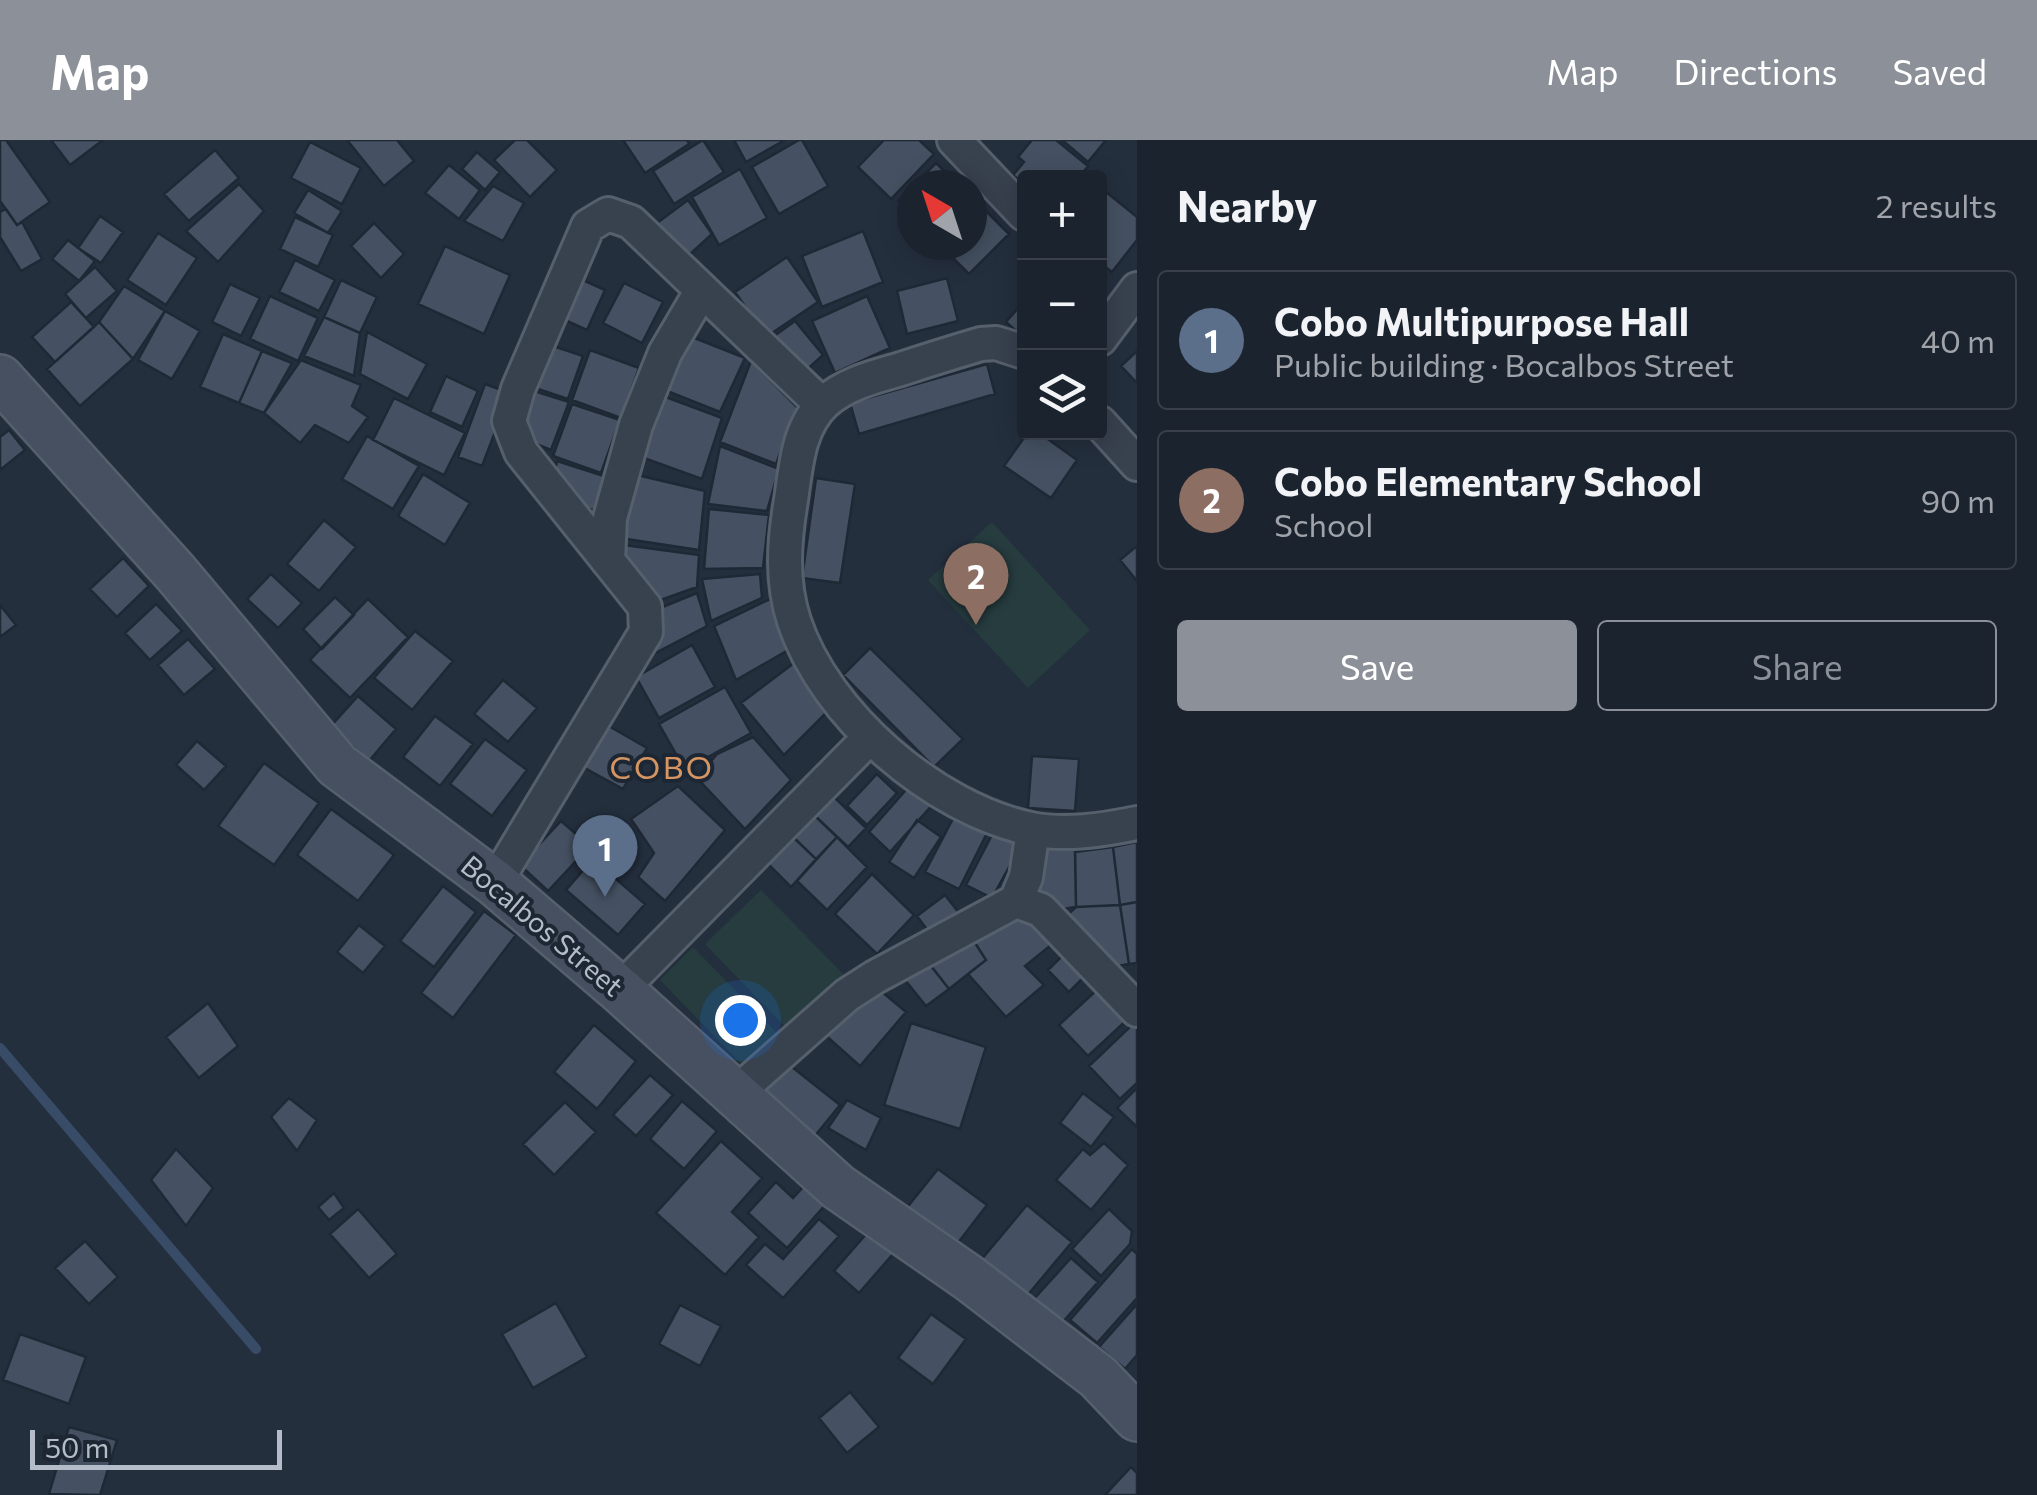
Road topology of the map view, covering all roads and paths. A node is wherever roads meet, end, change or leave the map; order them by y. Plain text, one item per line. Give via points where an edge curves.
1 (964, 144) edge
2 (1017, 206) edge
3 (702, 290) junction
4 (1018, 350) edge
5 (0, 378) edge
6 (822, 405) junction
7 (1107, 430) edge
8 (1137, 464) edge
9 (608, 561) junction
10 (870, 737) junction
11 (1137, 823) edge
12 (1034, 830) junction
13 (495, 884) junction
14 (1016, 901) junction
15 (1123, 979) edge
16 (620, 990) junction
17 (1137, 1010) edge
18 (735, 1094) junction
19 (1137, 1418) edge

1 - 2 street
3 - 6 street
3 - 9 street via 665,353 636,425 610,518
3 - 9 street via 631,222 608,214 588,226 518,388 509,422 521,452
4 - 6 street via 981,344 854,383
5 - 13 street, Bocalbos Street via 337,764
6 - 10 street via 804,432 797,460 784,573 809,658
7 - 8 street
9 - 13 street via 646,607 646,632
10 - 12 street via 947,795
10 - 16 street
11 - 12 street
12 - 14 street
13 - 16 street, Bocalbos Street
14 - 15 street via 1041,910
14 - 18 street via 848,995
15 - 17 street
16 - 18 street, Bocalbos Street
18 - 19 street, Bocalbos Street via 838,1187 1098,1377

